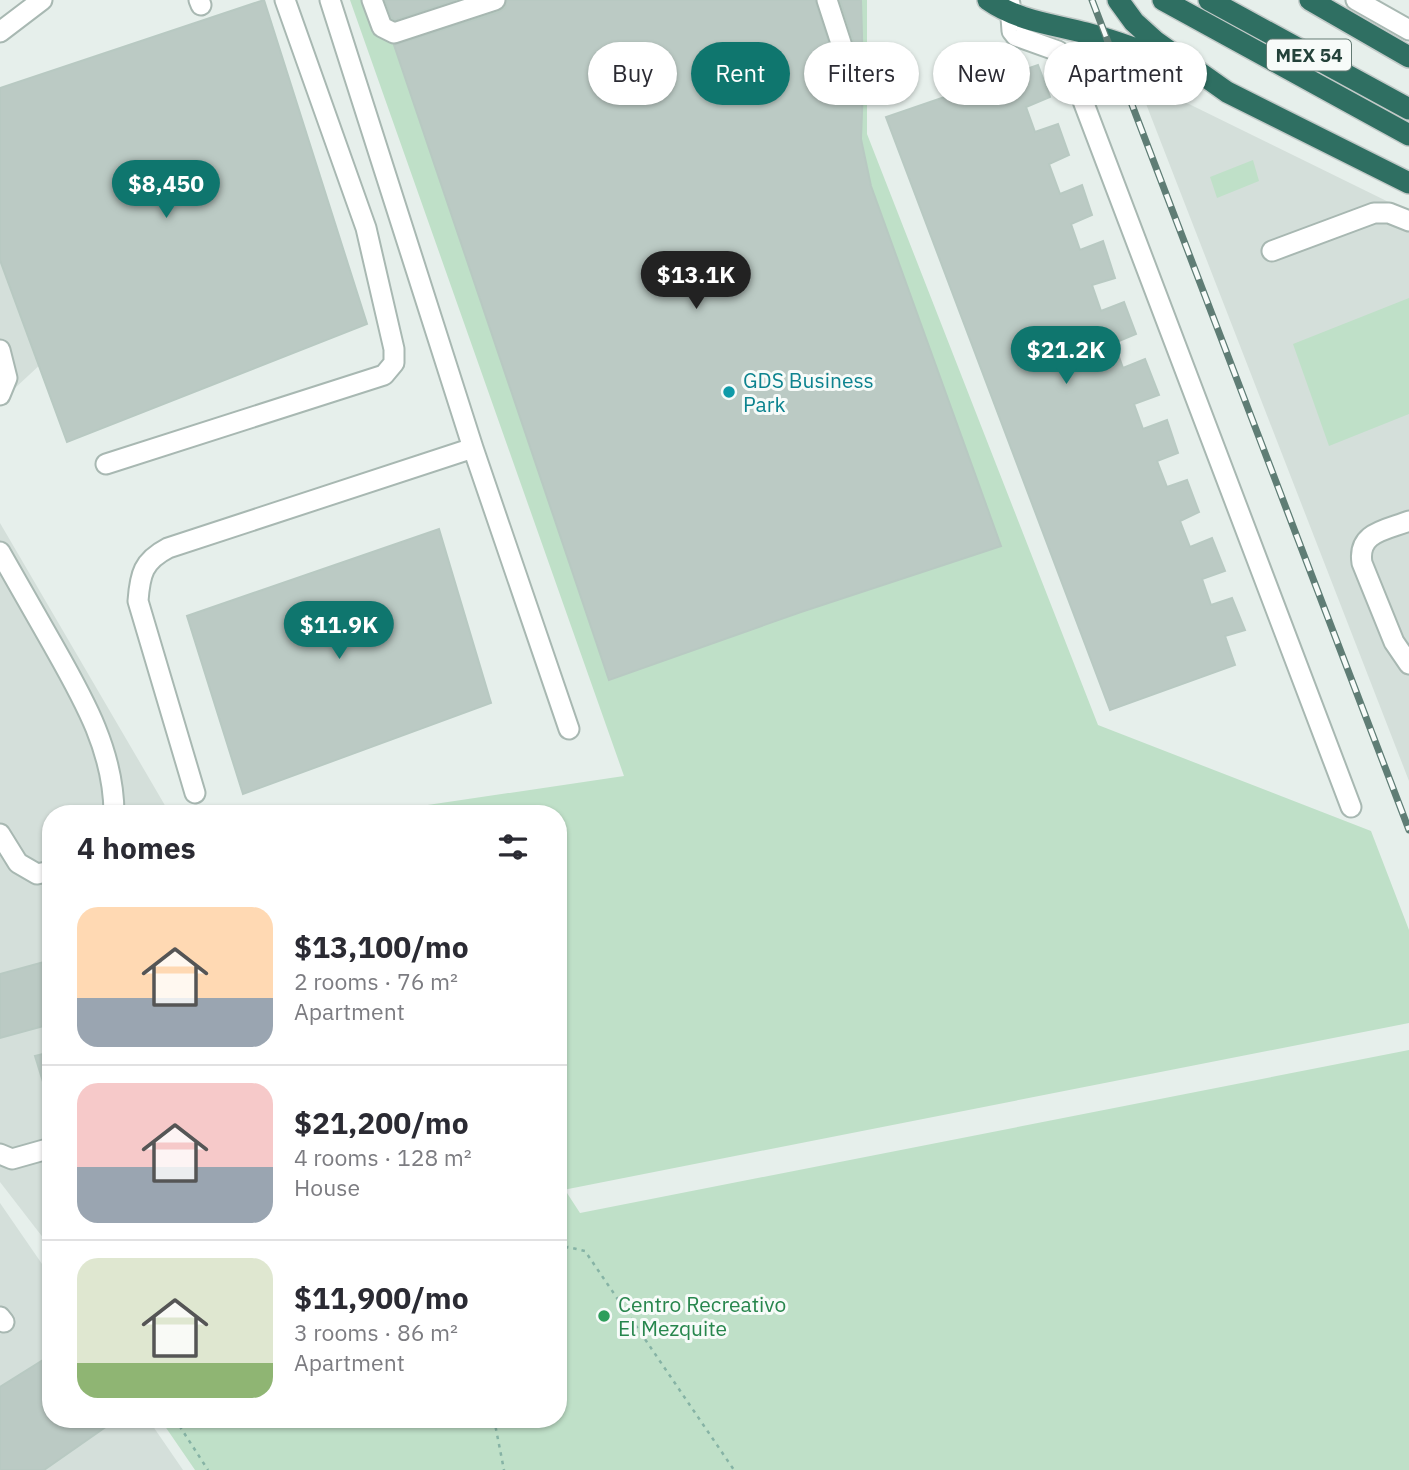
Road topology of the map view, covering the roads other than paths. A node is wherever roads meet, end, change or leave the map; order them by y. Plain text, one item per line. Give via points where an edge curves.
1 (42, 0) edge
2 (285, 0) edge
3 (330, 0) edge
4 (372, 0) edge
5 (495, 0) edge
6 (827, 0) edge
7 (1118, 0) edge
8 (1163, 0) edge
9 (1209, 0) edge
10 (1310, 0) edge
11 (1357, 0) edge
12 (1005, 5) edge
13 (1409, 30) edge
14 (0, 32) edge
15 (841, 42) edge
16 (1409, 57) edge
17 (1227, 92) junction
18 (1409, 110) edge
19 (1409, 135) edge
20 (1409, 183) edge
21 (1409, 221) edge
22 (1272, 251) dead end
23 (0, 350) edge
24 (0, 395) edge
25 (473, 448) junction
26 (106, 464) dead end
27 (1409, 521) edge
28 (0, 552) edge
29 (1409, 664) edge
30 (569, 729) dead end
31 (195, 793) dead end
32 (114, 805) edge
33 (1350, 807) dead end
34 (0, 834) edge
35 (42, 873) edge
36 (42, 1150) edge
37 (0, 1154) edge

1 - 14 street
2 - 26 street via 366,228 394,363 384,375
3 - 25 street
4 - 5 street via 383,27 394,33
6 - 15 street
7 - 17 highway via 1155,41
8 - 19 highway, MEX 54
9 - 18 highway, MEX 54
10 - 16 highway
11 - 13 street
12 - 17 highway via 1144,51
12 - 33 street via 1016,36 1058,51 1075,79
17 - 20 highway
21 - 22 street via 1374,213
23 - 24 street via 7,378
25 - 30 street
25 - 31 street via 168,548 148,561 138,601
27 - 29 street via 1371,535 1360,552 1394,642
28 - 32 street via 86,703 106,757
34 - 35 street via 18,863
36 - 37 street via 12,1159

